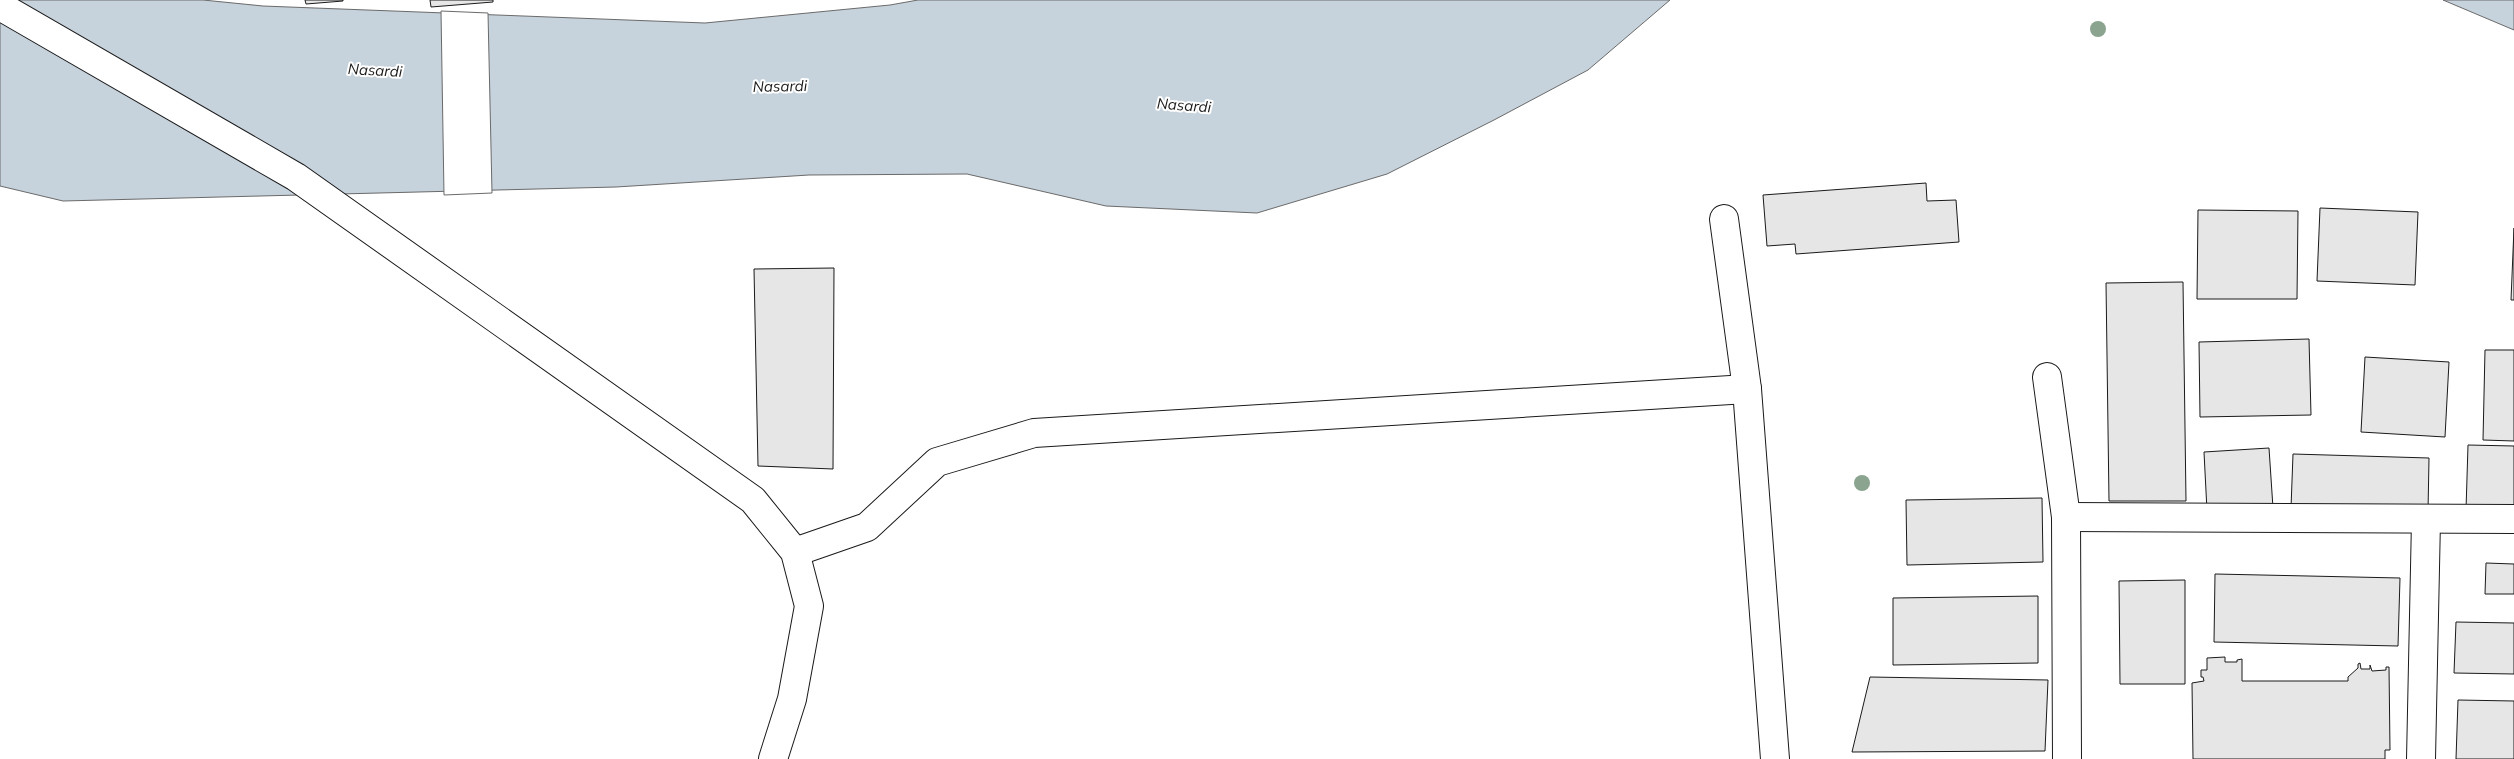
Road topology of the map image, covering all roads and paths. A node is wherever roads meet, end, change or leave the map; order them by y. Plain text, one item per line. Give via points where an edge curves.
1 (0, 6) edge
2 (1724, 219) dead end
3 (2048, 377) dead end
4 (1747, 389) junction
5 (2066, 517) junction
6 (2426, 520) junction
7 (2514, 520) edge
8 (795, 552) junction
9 (773, 759) edge
10 (1775, 759) edge
11 (2067, 759) edge
12 (2421, 759) edge

1 - 8 street via 296,177 753,500
2 - 4 street
3 - 5 street
4 - 8 street via 1034,433 937,462 867,527
4 - 10 street
5 - 6 street
5 - 11 street
6 - 7 street
6 - 12 street
8 - 9 street via 809,606 792,699

